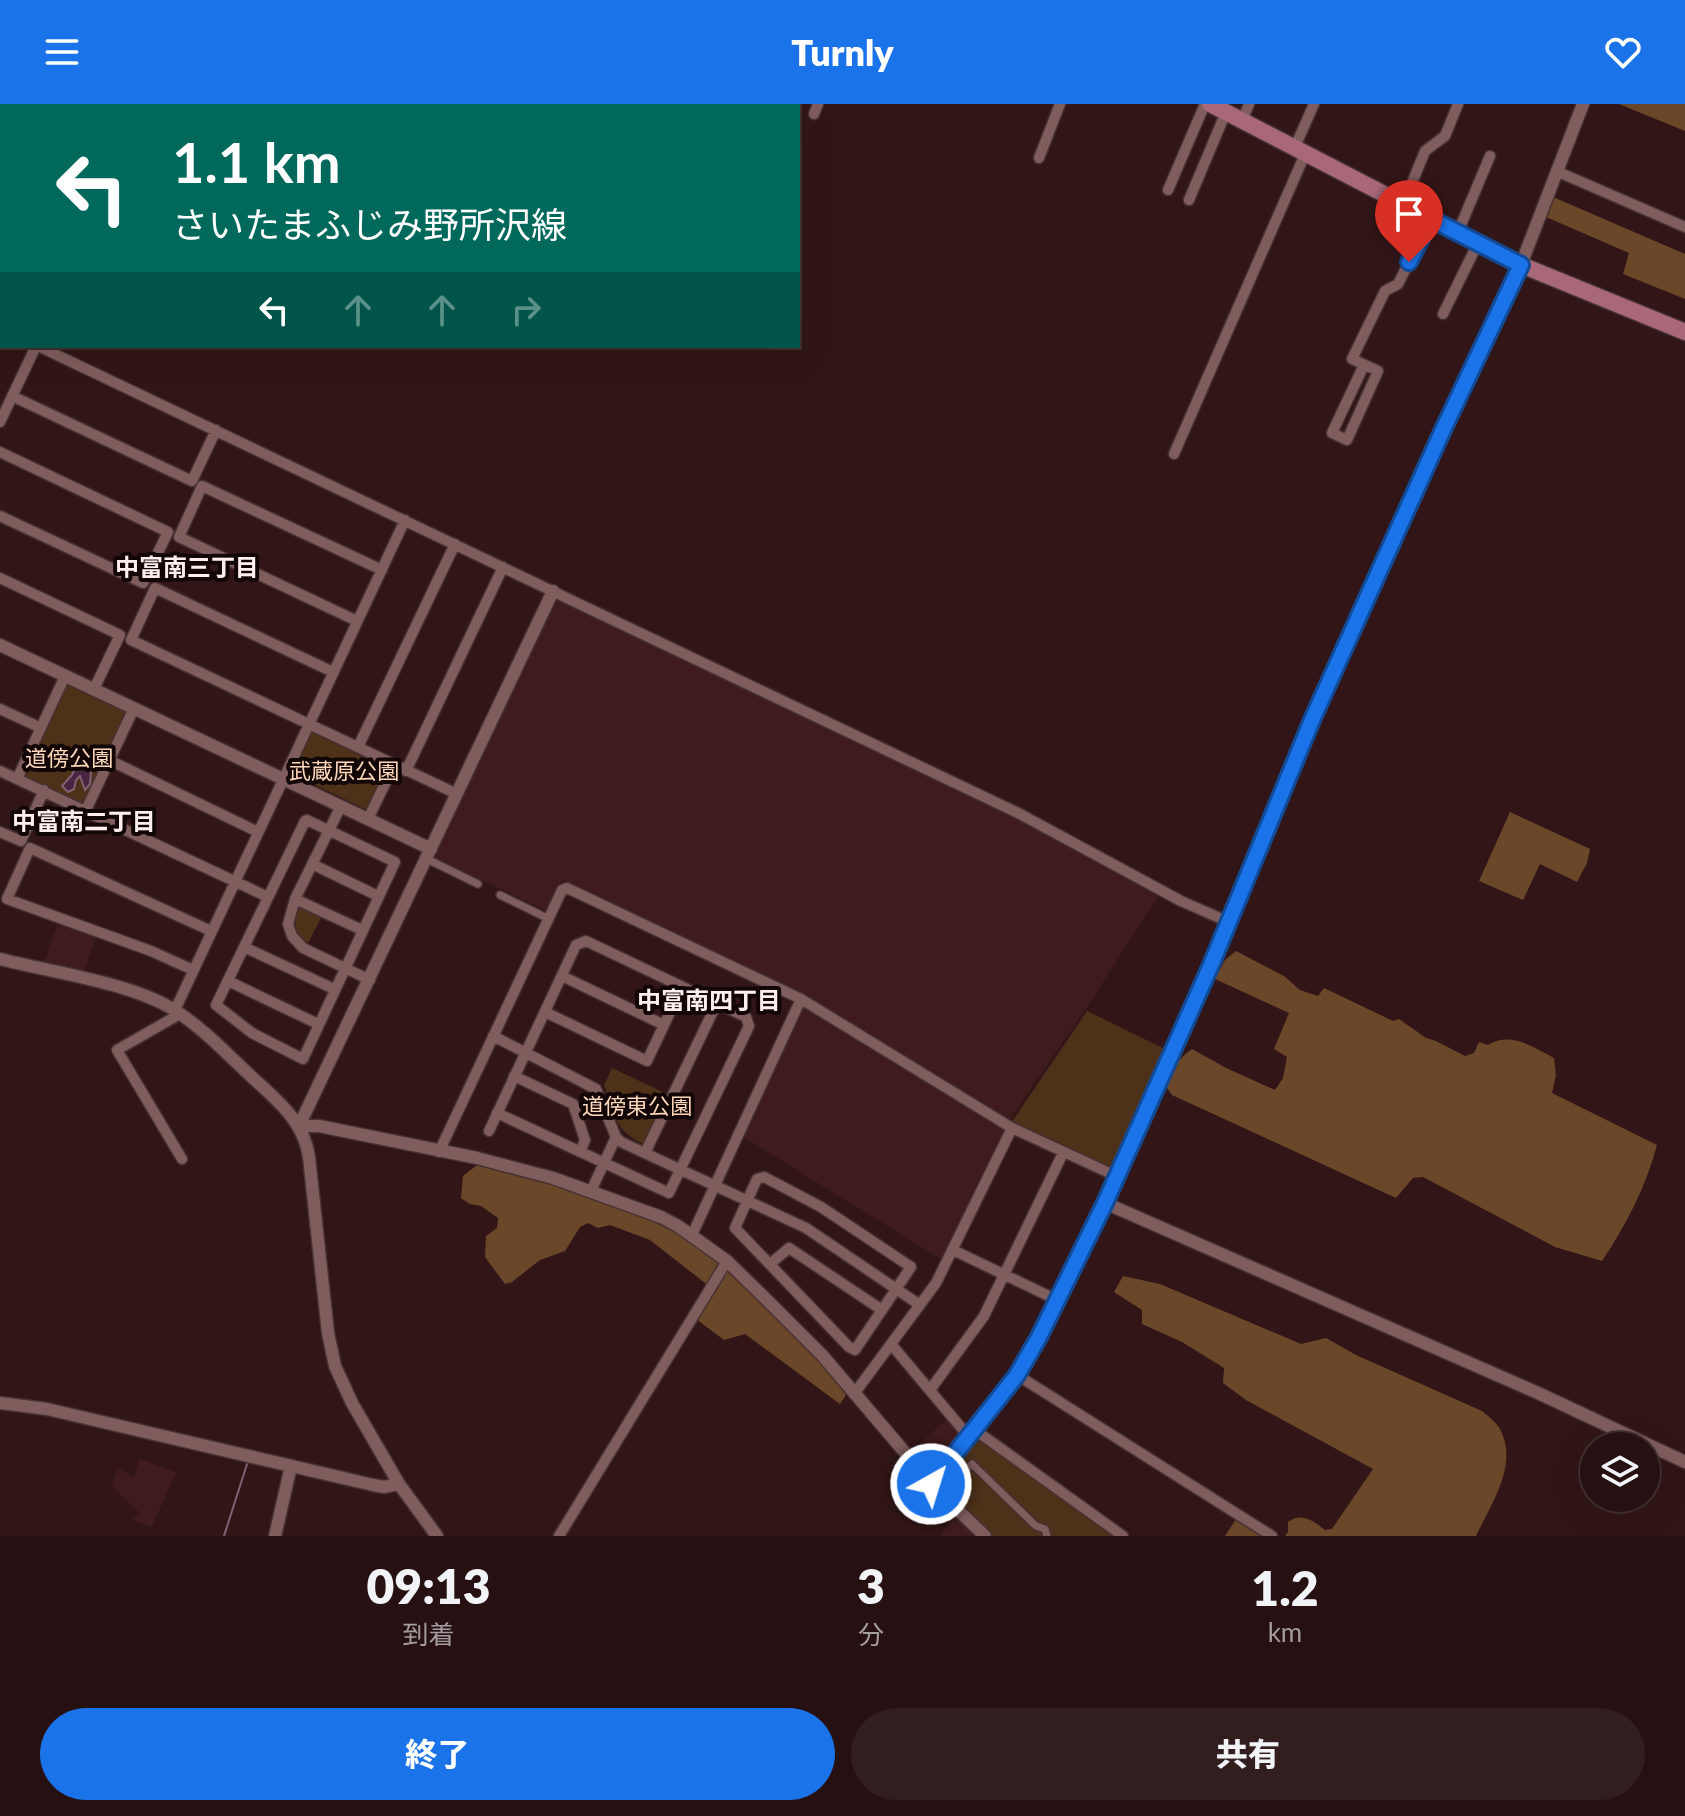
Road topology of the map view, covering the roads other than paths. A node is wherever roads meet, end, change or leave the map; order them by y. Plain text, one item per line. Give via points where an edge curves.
1 (1060, 104) edge
2 (1249, 104) edge
3 (1314, 104) edge
4 (1458, 104) edge
5 (1583, 104) edge
6 (1213, 107) edge
7 (1242, 121) junction
8 (1300, 151) junction
9 (1490, 156) dead end
10 (1039, 158) dead end
11 (1556, 171) junction
12 (1168, 190) dead end
13 (1189, 200) dead end
14 (1403, 205) junction
15 (1431, 219) junction
16 (1685, 227) edge
17 (1458, 232) junction
18 (1478, 243) junction
19 (1521, 265) junction
20 (1443, 314) dead end
21 (1685, 332) edge
22 (36, 348) edge
23 (41, 348) edge
24 (1364, 365) junction
25 (12, 396) junction
26 (0, 422) edge
27 (216, 430) junction
28 (0, 452) edge
29 (1174, 454) dead end
30 (0, 516) edge
31 (405, 520) junction
32 (455, 544) junction
33 (503, 567) junction
34 (382, 570) junction
35 (0, 578) edge
36 (553, 591) junction
37 (357, 621) junction
38 (0, 645) edge
39 (333, 672) junction
40 (65, 676) junction
41 (94, 689) junction
42 (134, 708) junction
43 (0, 709) edge
44 (309, 723) junction
45 (41, 728) junction
46 (358, 747) junction
47 (109, 760) junction
48 (394, 765) junction
49 (0, 771) edge
50 (406, 771) junction
51 (282, 778) junction
52 (17, 779) junction
53 (44, 790) junction
54 (457, 794) junction
55 (341, 806) junction
56 (86, 810) junction
57 (368, 819) junction
58 (328, 830) junction
59 (0, 832) edge
60 (258, 832) junction
61 (429, 854) junction
62 (312, 864) junction
63 (234, 881) junction
64 (478, 884) dead end
65 (500, 895) dead end
66 (378, 896) junction
67 (268, 897) junction
68 (295, 899) junction
69 (549, 919) junction
70 (1229, 922) junction
71 (362, 930) junction
72 (211, 931) junction
73 (244, 947) junction
74 (0, 959) edge
75 (344, 968) junction
76 (193, 970) junction
77 (562, 976) junction
78 (370, 980) junction
79 (228, 981) junction
80 (682, 987) junction
81 (334, 989) junction
82 (801, 999) junction
83 (717, 1003) junction
84 (177, 1012) junction
85 (545, 1012) junction
86 (318, 1024) junction
87 (664, 1025) junction
88 (493, 1036) junction
89 (526, 1052) junction
90 (514, 1076) junction
91 (497, 1113) junction
92 (299, 1126) junction
93 (1012, 1128) junction
94 (489, 1131) dead end
95 (616, 1137) junction
96 (439, 1152) junction
97 (580, 1152) junction
98 (645, 1153) junction
99 (1063, 1153) junction
100 (182, 1159) dead end
101 (604, 1163) junction
102 (681, 1170) junction
103 (1116, 1176) junction
104 (714, 1185) junction
105 (591, 1191) junction
106 (748, 1201) junction
107 (1105, 1203) junction
108 (692, 1235) junction
109 (953, 1250) junction
110 (727, 1261) junction
111 (770, 1264) junction
112 (1004, 1275) junction
113 (897, 1290) junction
114 (1057, 1300) junction
115 (920, 1305) junction
116 (882, 1310) junction
117 (891, 1344) junction
118 (1017, 1375) junction
119 (930, 1390) junction
120 (854, 1394) junction
121 (0, 1403) edge
122 (972, 1433) junction
123 (1685, 1462) edge
124 (291, 1466) junction
125 (399, 1484) junction
126 (938, 1484) junction
127 (275, 1536) edge
128 (437, 1536) edge
129 (559, 1536) edge
130 (985, 1536) edge
131 (1047, 1536) edge
132 (1123, 1536) edge
133 (1272, 1536) edge

1 - 10 street
2 - 7 street
3 - 8 street
4 - 14 street via 1445,136 1425,151
5 - 11 street
6 - 7 main road
6 - 12 street
6 - 13 street
7 - 8 main road
8 - 14 main road
8 - 29 street
9 - 17 street
11 - 16 street
11 - 19 street
14 - 15 main road
15 - 17 main road
15 - 24 street via 1398,284 1385,291 1352,359
17 - 18 main road
18 - 19 main road
18 - 20 street
19 - 21 main road
19 - 70 street via 1312,720
22 - 25 street
23 - 27 street
24 - 24 street via 1332,433 1347,440 1378,371
25 - 26 street
25 - 27 street via 192,481
27 - 31 street
28 - 30 street via 168,532 143,583
31 - 32 street
31 - 34 street
32 - 33 street
32 - 46 street
33 - 36 street
33 - 50 street
34 - 37 street
34 - 37 street via 202,486 179,537
35 - 41 street via 120,635
36 - 54 street
36 - 70 street via 1018,813
37 - 39 street
38 - 40 street
39 - 44 street
39 - 44 street via 155,588 131,640
40 - 41 street
40 - 45 street
41 - 42 street
42 - 47 street
42 - 51 street
43 - 45 street
44 - 46 street
44 - 51 street
45 - 52 street
46 - 48 street
47 - 56 street
47 - 60 street
48 - 50 street
48 - 57 street
49 - 52 street
50 - 54 street
51 - 55 street
51 - 60 street
52 - 53 street
53 - 56 street
53 - 59 street via 21,841
54 - 61 street
55 - 57 street
55 - 58 street
56 - 63 street
57 - 61 street
58 - 62 street
58 - 66 street via 395,862
58 - 67 street via 305,821
60 - 63 street
61 - 64 street
61 - 78 street
62 - 66 street
62 - 68 street
63 - 67 street
63 - 72 street
65 - 69 street
66 - 71 street
67 - 73 street
68 - 71 street
68 - 75 street via 288,924 295,941
69 - 82 street via 567,888
69 - 88 street
70 - 103 street
71 - 75 street
72 - 76 street
72 - 76 street via 30,848 7,899
73 - 79 street
73 - 81 street
74 - 84 street via 131,991
75 - 78 street
75 - 81 street
76 - 84 street
77 - 80 street via 576,945 586,941
77 - 85 street
77 - 87 street
78 - 92 street
79 - 86 street
79 - 86 street via 216,1005 252,1033 303,1059
80 - 83 street
80 - 87 street
81 - 86 street
82 - 93 street
82 - 104 street
83 - 98 street
83 - 102 street via 746,1017 749,1026
84 - 92 street
84 - 100 street via 117,1050
85 - 87 street via 647,1061
85 - 89 street
88 - 89 street
88 - 96 street
89 - 90 street
89 - 95 street via 592,1085
90 - 91 street
90 - 97 street via 573,1104 585,1140
91 - 94 street
91 - 97 street
92 - 96 street
92 - 125 street via 309,1157 331,1352 341,1383
93 - 99 street
93 - 109 street
95 - 98 street
95 - 101 street
96 - 105 street via 516,1167
97 - 101 street
98 - 102 street
99 - 103 street
99 - 112 street
101 - 102 street via 669,1193
101 - 105 street
102 - 104 street
103 - 107 street
104 - 106 street
104 - 108 street
105 - 108 street via 661,1217
106 - 111 street via 735,1228
106 - 113 street via 806,1228
106 - 113 street via 757,1179 764,1177 821,1207 911,1267
107 - 114 street
107 - 123 street
108 - 110 street
109 - 112 street
109 - 115 street
110 - 120 street
110 - 129 street
111 - 116 street via 789,1248
111 - 116 street via 855,1350
112 - 114 street
112 - 119 street via 984,1316
113 - 115 street
113 - 116 street
114 - 118 street
115 - 117 street
117 - 119 street
117 - 120 street
118 - 122 street
118 - 133 street
119 - 122 street
120 - 126 street
121 - 124 street via 47,1409
122 - 126 street
122 - 132 street
124 - 125 street via 384,1487
124 - 127 street
125 - 128 street
126 - 130 street
126 - 131 street via 952,1483 972,1464

